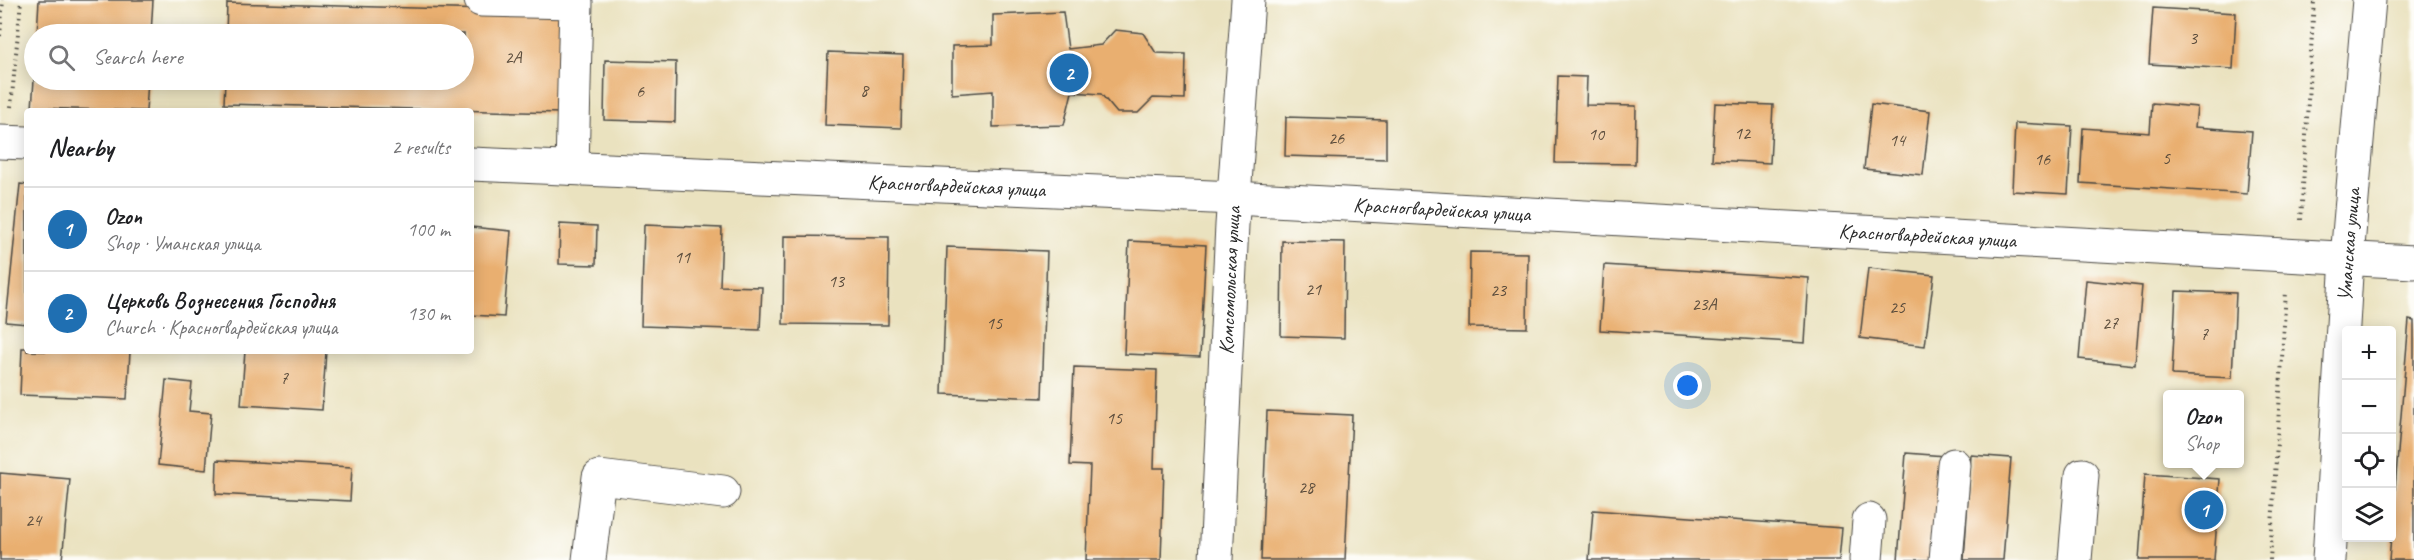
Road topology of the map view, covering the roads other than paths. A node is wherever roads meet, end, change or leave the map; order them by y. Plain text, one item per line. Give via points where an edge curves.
1 (481, 0) edge
2 (1248, 0) edge
3 (2369, 0) edge
4 (0, 142) edge
5 (24, 143) edge
6 (474, 164) edge
7 (572, 168) junction
8 (1234, 198) junction
9 (2347, 258) junction
10 (2414, 262) edge
11 (1954, 465) dead end
12 (2082, 475) dead end
13 (723, 492) dead end
14 (1869, 520) dead end
15 (589, 560) edge
16 (1216, 560) edge
17 (1866, 560) edge
18 (1946, 560) edge
19 (2075, 560) edge
20 (2329, 560) edge

1 - 7 street via 576,2
2 - 8 street, Комсомольская улица
3 - 9 street, Уманская улица
4 - 5 street
6 - 7 street, Красногвардейская улица
7 - 8 street, Красногвардейская улица
8 - 9 street, Красногвардейская улица
8 - 16 street, Комсомольская улица
9 - 10 street, Красногвардейская улица
9 - 20 street, Уманская улица
11 - 18 street
12 - 19 street
13 - 15 street via 599,477
14 - 17 street

